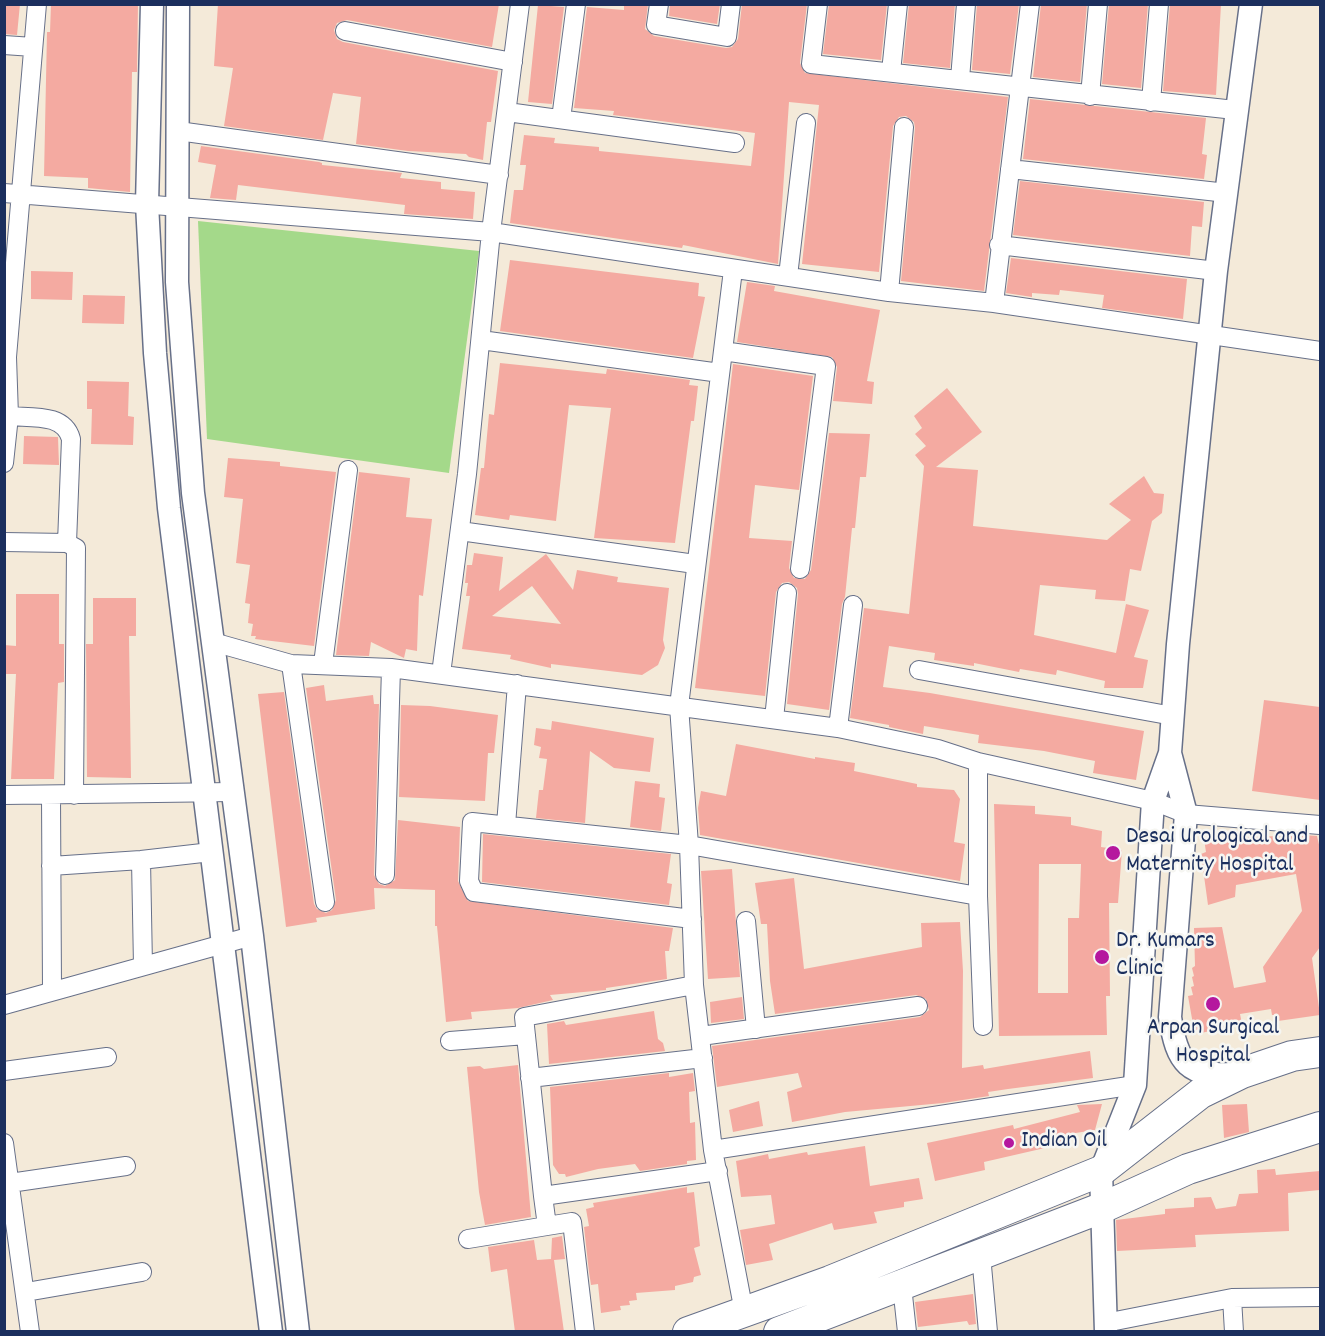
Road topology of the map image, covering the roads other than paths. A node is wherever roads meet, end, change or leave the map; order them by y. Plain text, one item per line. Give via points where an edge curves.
1 (37, 4) edge
2 (152, 4) edge
3 (178, 4) edge
4 (520, 4) edge
5 (576, 4) edge
6 (659, 4) edge
7 (731, 4) edge
8 (818, 4) edge
9 (898, 4) edge
10 (966, 4) edge
11 (1030, 4) edge
12 (1098, 4) edge
13 (1159, 4) edge
14 (1251, 4) edge
15 (345, 31) dead end
16 (4, 45) edge
17 (33, 47) junction
18 (513, 62) junction
19 (891, 72) junction
20 (960, 79) junction
21 (1021, 88) junction
22 (1090, 96) junction
23 (1152, 102) junction
24 (1235, 110) junction
25 (507, 112) junction
26 (561, 119) junction
27 (806, 123) dead end
28 (904, 127) dead end
29 (178, 131) junction
30 (735, 143) dead end
31 (1010, 169) junction
32 (499, 175) junction
33 (1227, 193) junction
34 (13, 194) edge
35 (147, 204) junction
36 (177, 206) junction
37 (491, 232) junction
38 (999, 245) junction
39 (733, 270) junction
40 (1216, 271) junction
41 (788, 276) junction
42 (889, 292) junction
43 (994, 303) junction
44 (1210, 335) junction
45 (481, 340) junction
46 (723, 351) junction
47 (1320, 351) edge
48 (6, 357) edge
49 (720, 373) junction
50 (9, 416) junction
51 (5, 452) edge
52 (348, 470) dead end
53 (460, 531) junction
54 (4, 542) edge
55 (67, 543) junction
56 (695, 564) junction
57 (800, 569) dead end
58 (787, 593) dead end
59 (853, 605) dead end
60 (213, 642) junction
61 (291, 664) junction
62 (323, 664) junction
63 (391, 668) junction
64 (919, 670) dead end
65 (441, 674) junction
66 (517, 684) junction
67 (679, 706) junction
68 (1173, 716) junction
69 (774, 719) junction
70 (838, 728) junction
71 (1170, 753) junction
72 (978, 762) junction
73 (203, 792) junction
74 (233, 792) junction
75 (4, 795) edge
76 (74, 795) junction
77 (51, 796) junction
78 (1154, 801) junction
79 (1186, 814) junction
80 (506, 825) junction
81 (1320, 825) edge
82 (689, 845) junction
83 (211, 852) junction
84 (141, 860) junction
85 (51, 867) junction
86 (385, 875) dead end
87 (978, 896) junction
88 (325, 902) dead end
89 (692, 919) junction
90 (746, 921) dead end
91 (252, 936) junction
92 (223, 944) junction
93 (143, 966) junction
94 (694, 985) junction
95 (52, 990) junction
96 (4, 1005) edge
97 (918, 1006) dead end
98 (983, 1026) dead end
99 (756, 1029) junction
100 (526, 1035) junction
101 (701, 1036) junction
102 (450, 1041) dead end
103 (1320, 1052) edge
104 (106, 1057) dead end
105 (703, 1058) junction
106 (4, 1071) edge
107 (1242, 1073) junction
108 (530, 1078) junction
109 (1135, 1085) junction
110 (1320, 1127) edge
111 (4, 1143) edge
112 (713, 1150) junction
113 (126, 1166) dead end
114 (718, 1171) junction
115 (1101, 1171) junction
116 (10, 1183) junction
117 (543, 1196) junction
118 (1104, 1207) junction
119 (547, 1226) junction
120 (468, 1239) dead end
121 (12, 1248) edge
122 (981, 1255) junction
123 (142, 1272) dead end
124 (902, 1286) junction
125 (26, 1292) junction
126 (1320, 1297) edge
127 (1232, 1298) junction
128 (744, 1312) junction
129 (830, 1323) edge
130 (1106, 1327) edge
131 (30, 1332) edge
132 (271, 1332) edge
133 (298, 1332) edge
134 (585, 1332) edge
135 (688, 1332) edge
136 (779, 1332) edge
137 (907, 1332) edge
138 (988, 1332) edge
139 (1234, 1332) edge

1 - 17 street
2 - 35 street
3 - 29 street
4 - 18 street
5 - 26 street
6 - 7 street via 657,26 727,37
8 - 19 street via 811,64
9 - 19 street
10 - 20 street
11 - 21 street
12 - 22 street
13 - 23 street
14 - 24 street
15 - 18 street
16 - 17 street
17 - 34 street
18 - 25 street
19 - 20 street
20 - 21 street
21 - 22 street
21 - 31 street
22 - 23 street
23 - 24 street
24 - 33 street
25 - 26 street
25 - 32 street
26 - 30 street
27 - 41 street
28 - 42 street
29 - 32 street
29 - 36 street
31 - 33 street
31 - 38 street
32 - 37 street
33 - 40 street
34 - 35 street
34 - 48 street
35 - 36 street
35 - 73 street via 168,497
36 - 37 street
36 - 60 street via 177,282 192,482
37 - 39 street
37 - 45 street
38 - 40 street
38 - 43 street
39 - 41 street
39 - 46 street
40 - 44 street
41 - 42 street
42 - 43 street
43 - 44 street
44 - 47 street
44 - 68 street
45 - 49 street
45 - 53 street
46 - 49 street
46 - 57 street via 826,366
48 - 50 street
49 - 56 street
50 - 51 street
50 - 55 street via 52,420 68,429 71,439
52 - 62 street
53 - 56 street
53 - 65 street
54 - 55 street
55 - 76 street via 75,548
56 - 67 street
58 - 69 street
59 - 70 street
60 - 61 street
60 - 74 street
61 - 62 street
61 - 88 street
62 - 63 street
63 - 65 street
63 - 86 street
64 - 68 street
65 - 66 street
66 - 67 street
66 - 80 street
67 - 69 street
67 - 82 street
68 - 71 street
69 - 70 street
70 - 72 street via 938,749
71 - 78 street
71 - 79 street
72 - 78 street
72 - 87 street
73 - 74 street
73 - 76 street
73 - 83 street
74 - 91 street
75 - 77 street
76 - 77 street
77 - 85 street
78 - 79 street
78 - 109 street
79 - 81 street
79 - 107 street via 1170,1017 1173,1039 1182,1060 1192,1070 1206,1074
80 - 82 street
80 - 89 street via 472,822 469,881 474,892
82 - 87 street
82 - 89 street
83 - 84 street
83 - 92 street
84 - 85 street
84 - 93 street
85 - 95 street
87 - 98 street
89 - 94 street
90 - 99 street
91 - 92 street
91 - 133 street
92 - 93 street
92 - 132 street
93 - 95 street
94 - 100 street via 524,1017
94 - 101 street
95 - 96 street
97 - 99 street
99 - 101 street
100 - 102 street
100 - 108 street
101 - 105 street
103 - 107 highway via 1292,1056
104 - 106 street
105 - 108 street
105 - 112 street
107 - 115 highway via 1201,1093
108 - 117 street
109 - 112 street
109 - 115 street
110 - 118 highway via 1188,1169
111 - 116 street
112 - 114 street
113 - 116 street
114 - 117 street
114 - 128 street
115 - 118 street
115 - 128 highway
116 - 121 street
117 - 119 street
118 - 122 highway
118 - 130 street
119 - 120 street
119 - 134 street via 572,1222
121 - 125 street
122 - 124 highway
122 - 138 street
123 - 125 street
124 - 129 highway
124 - 137 street
125 - 131 street
126 - 127 street
127 - 130 street
127 - 139 street
128 - 135 highway
129 - 136 highway

